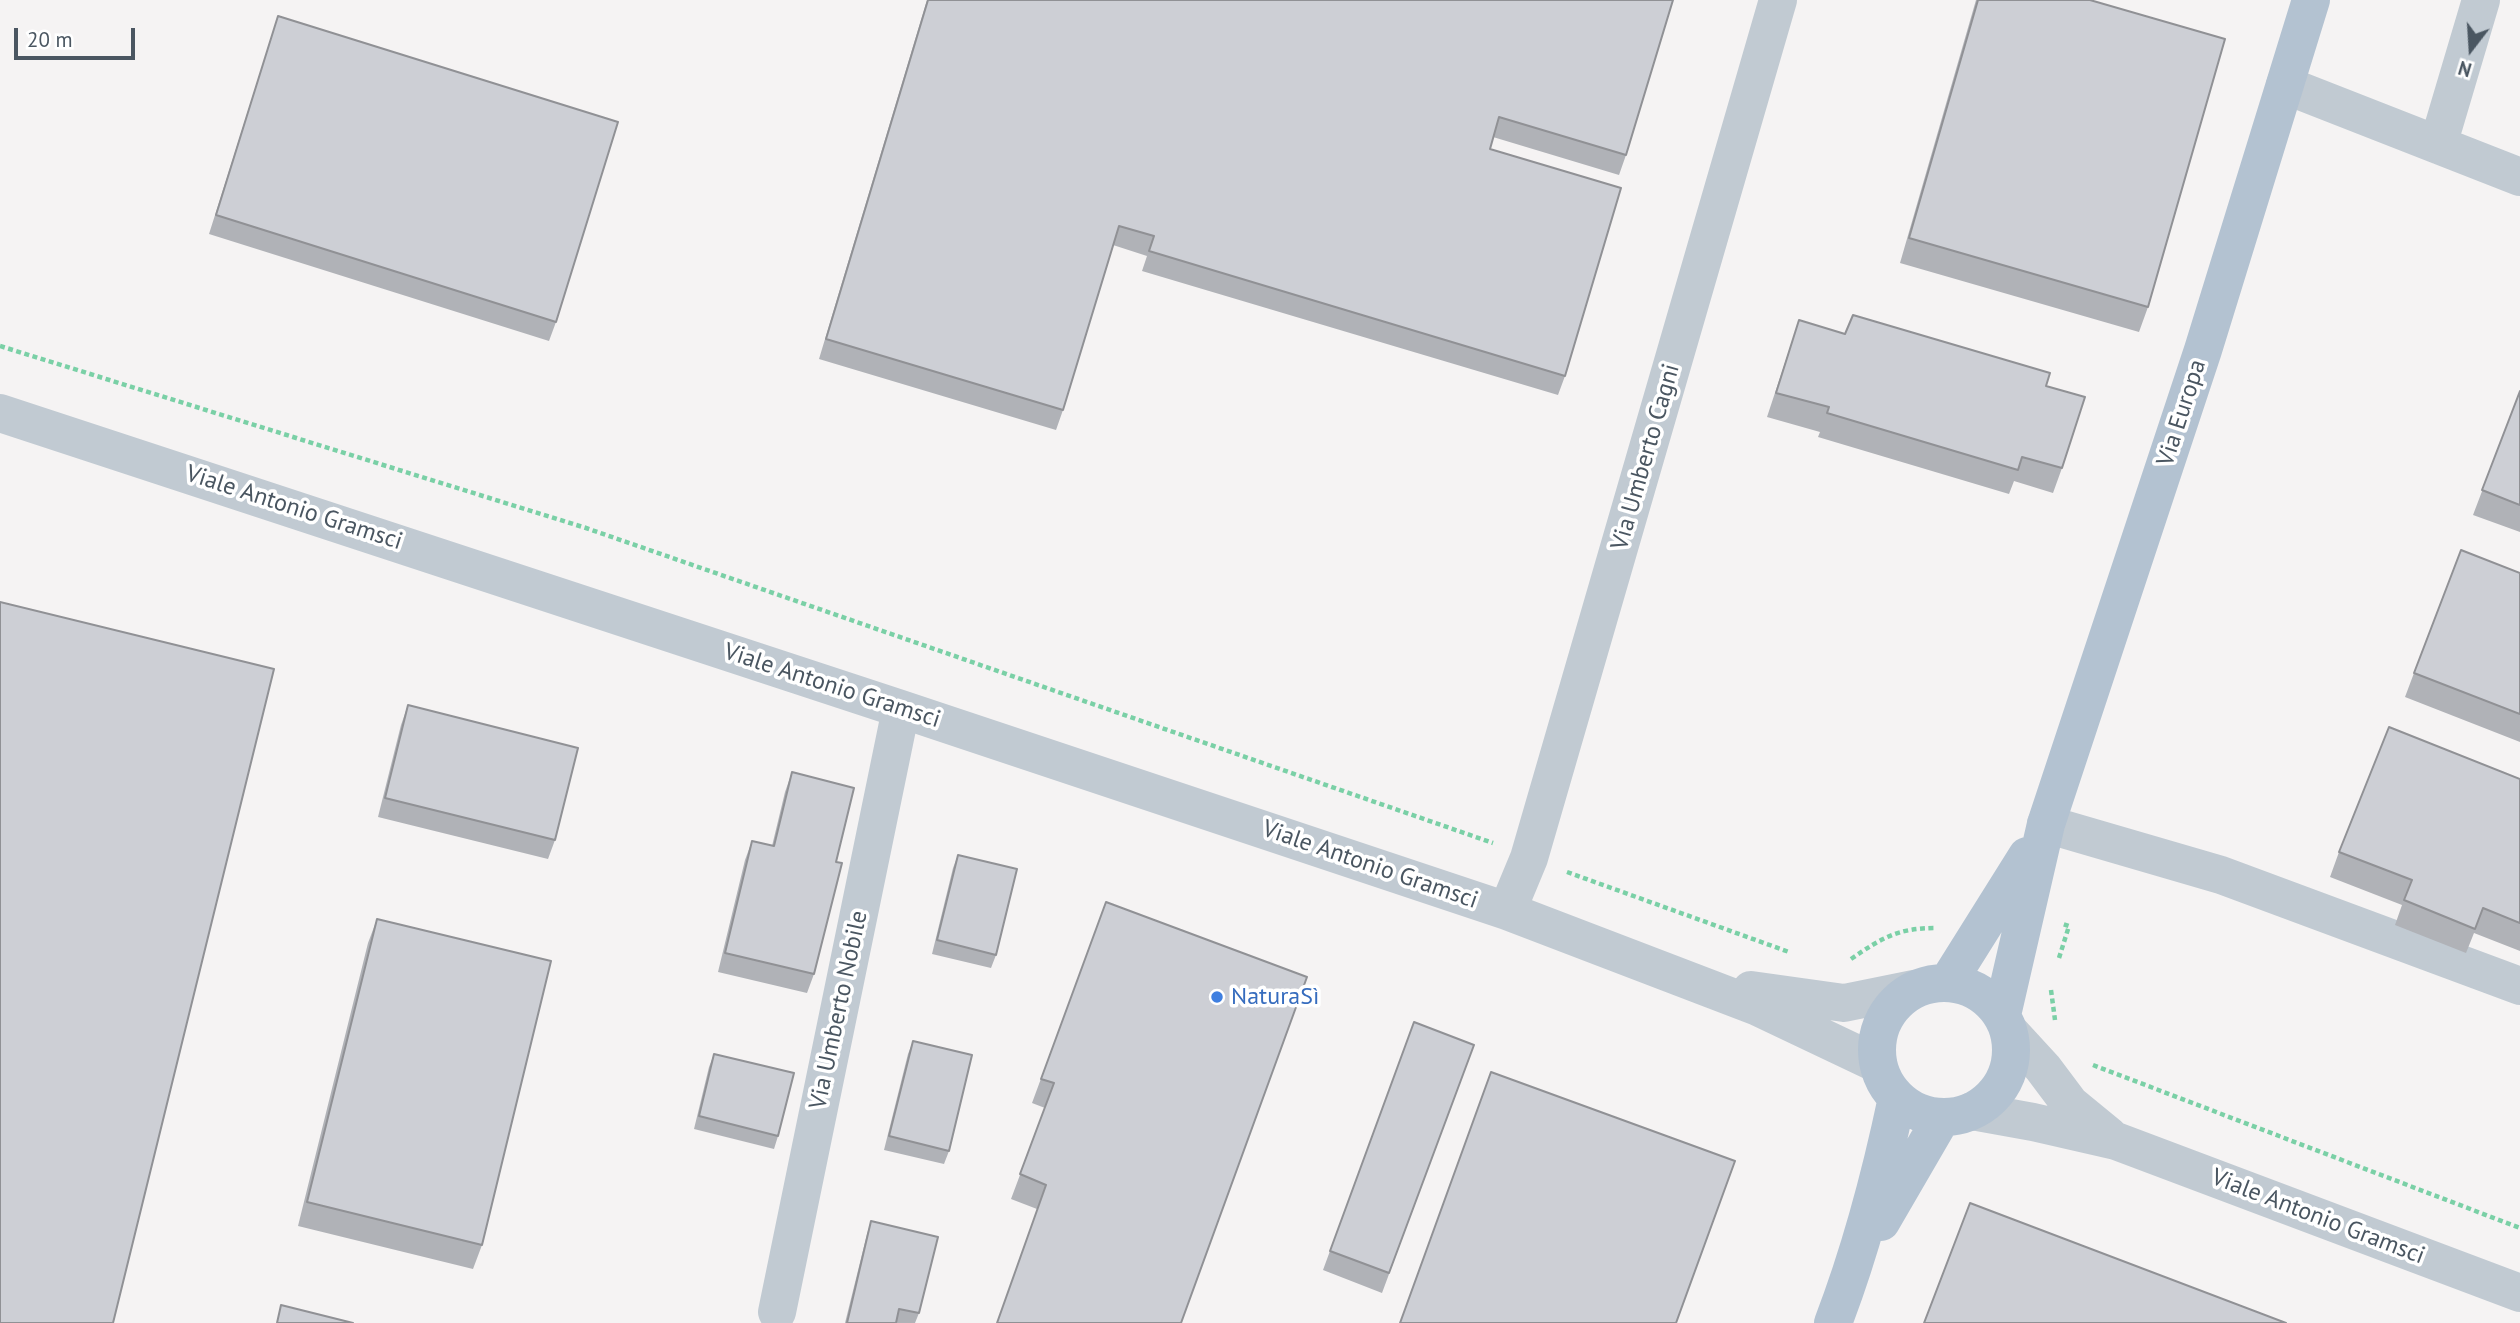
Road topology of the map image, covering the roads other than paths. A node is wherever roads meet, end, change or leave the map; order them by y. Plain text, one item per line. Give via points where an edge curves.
1 (1778, 0) edge
2 (2311, 0) edge
3 (2482, 0) edge
4 (2285, 85) junction
5 (2438, 145) junction
6 (2520, 177) edge
7 (0, 413) edge
8 (901, 709) junction
9 (2046, 824) junction
10 (1507, 911) junction
11 (1660, 970) junction
12 (1931, 986) junction
13 (2520, 986) edge
14 (2006, 1023) junction
15 (1878, 1064) junction
16 (1897, 1098) junction
17 (1957, 1114) junction
18 (2116, 1141) junction
19 (1852, 1273) junction
20 (2520, 1293) edge
21 (777, 1312) dead end
22 (1833, 1323) edge

1 - 10 street, Via Umberto Cagni via 1529,858
2 - 4 main road, Via Europa
3 - 5 street
4 - 5 street
4 - 9 main road, Via Europa via 2203,350
5 - 6 street
7 - 8 street, Viale Antonio Gramsci
8 - 10 street, Viale Antonio Gramsci
8 - 21 street, Via Umberto Nobile
9 - 12 main road, Via Europa via 2005,895
9 - 13 street via 2221,874
9 - 14 main road, Via Europa
10 - 11 street, Viale Antonio Gramsci
11 - 12 street, Viale Antonio Gramsci via 1760,992 1844,1003
11 - 15 street, Viale Antonio Gramsci via 1758,1007
12 - 14 main road via 1969,987 1988,999
12 - 15 main road via 1895,1003 1877,1041
14 - 17 main road via 2011,1050 2001,1086 1988,1101
14 - 18 street, Viale Antonio Gramsci via 2070,1104
15 - 16 main road
16 - 17 main road via 1910,1108
16 - 19 main road
17 - 18 street, Viale Antonio Gramsci via 2033,1122
17 - 19 main road
18 - 20 street, Viale Antonio Gramsci
19 - 22 main road

